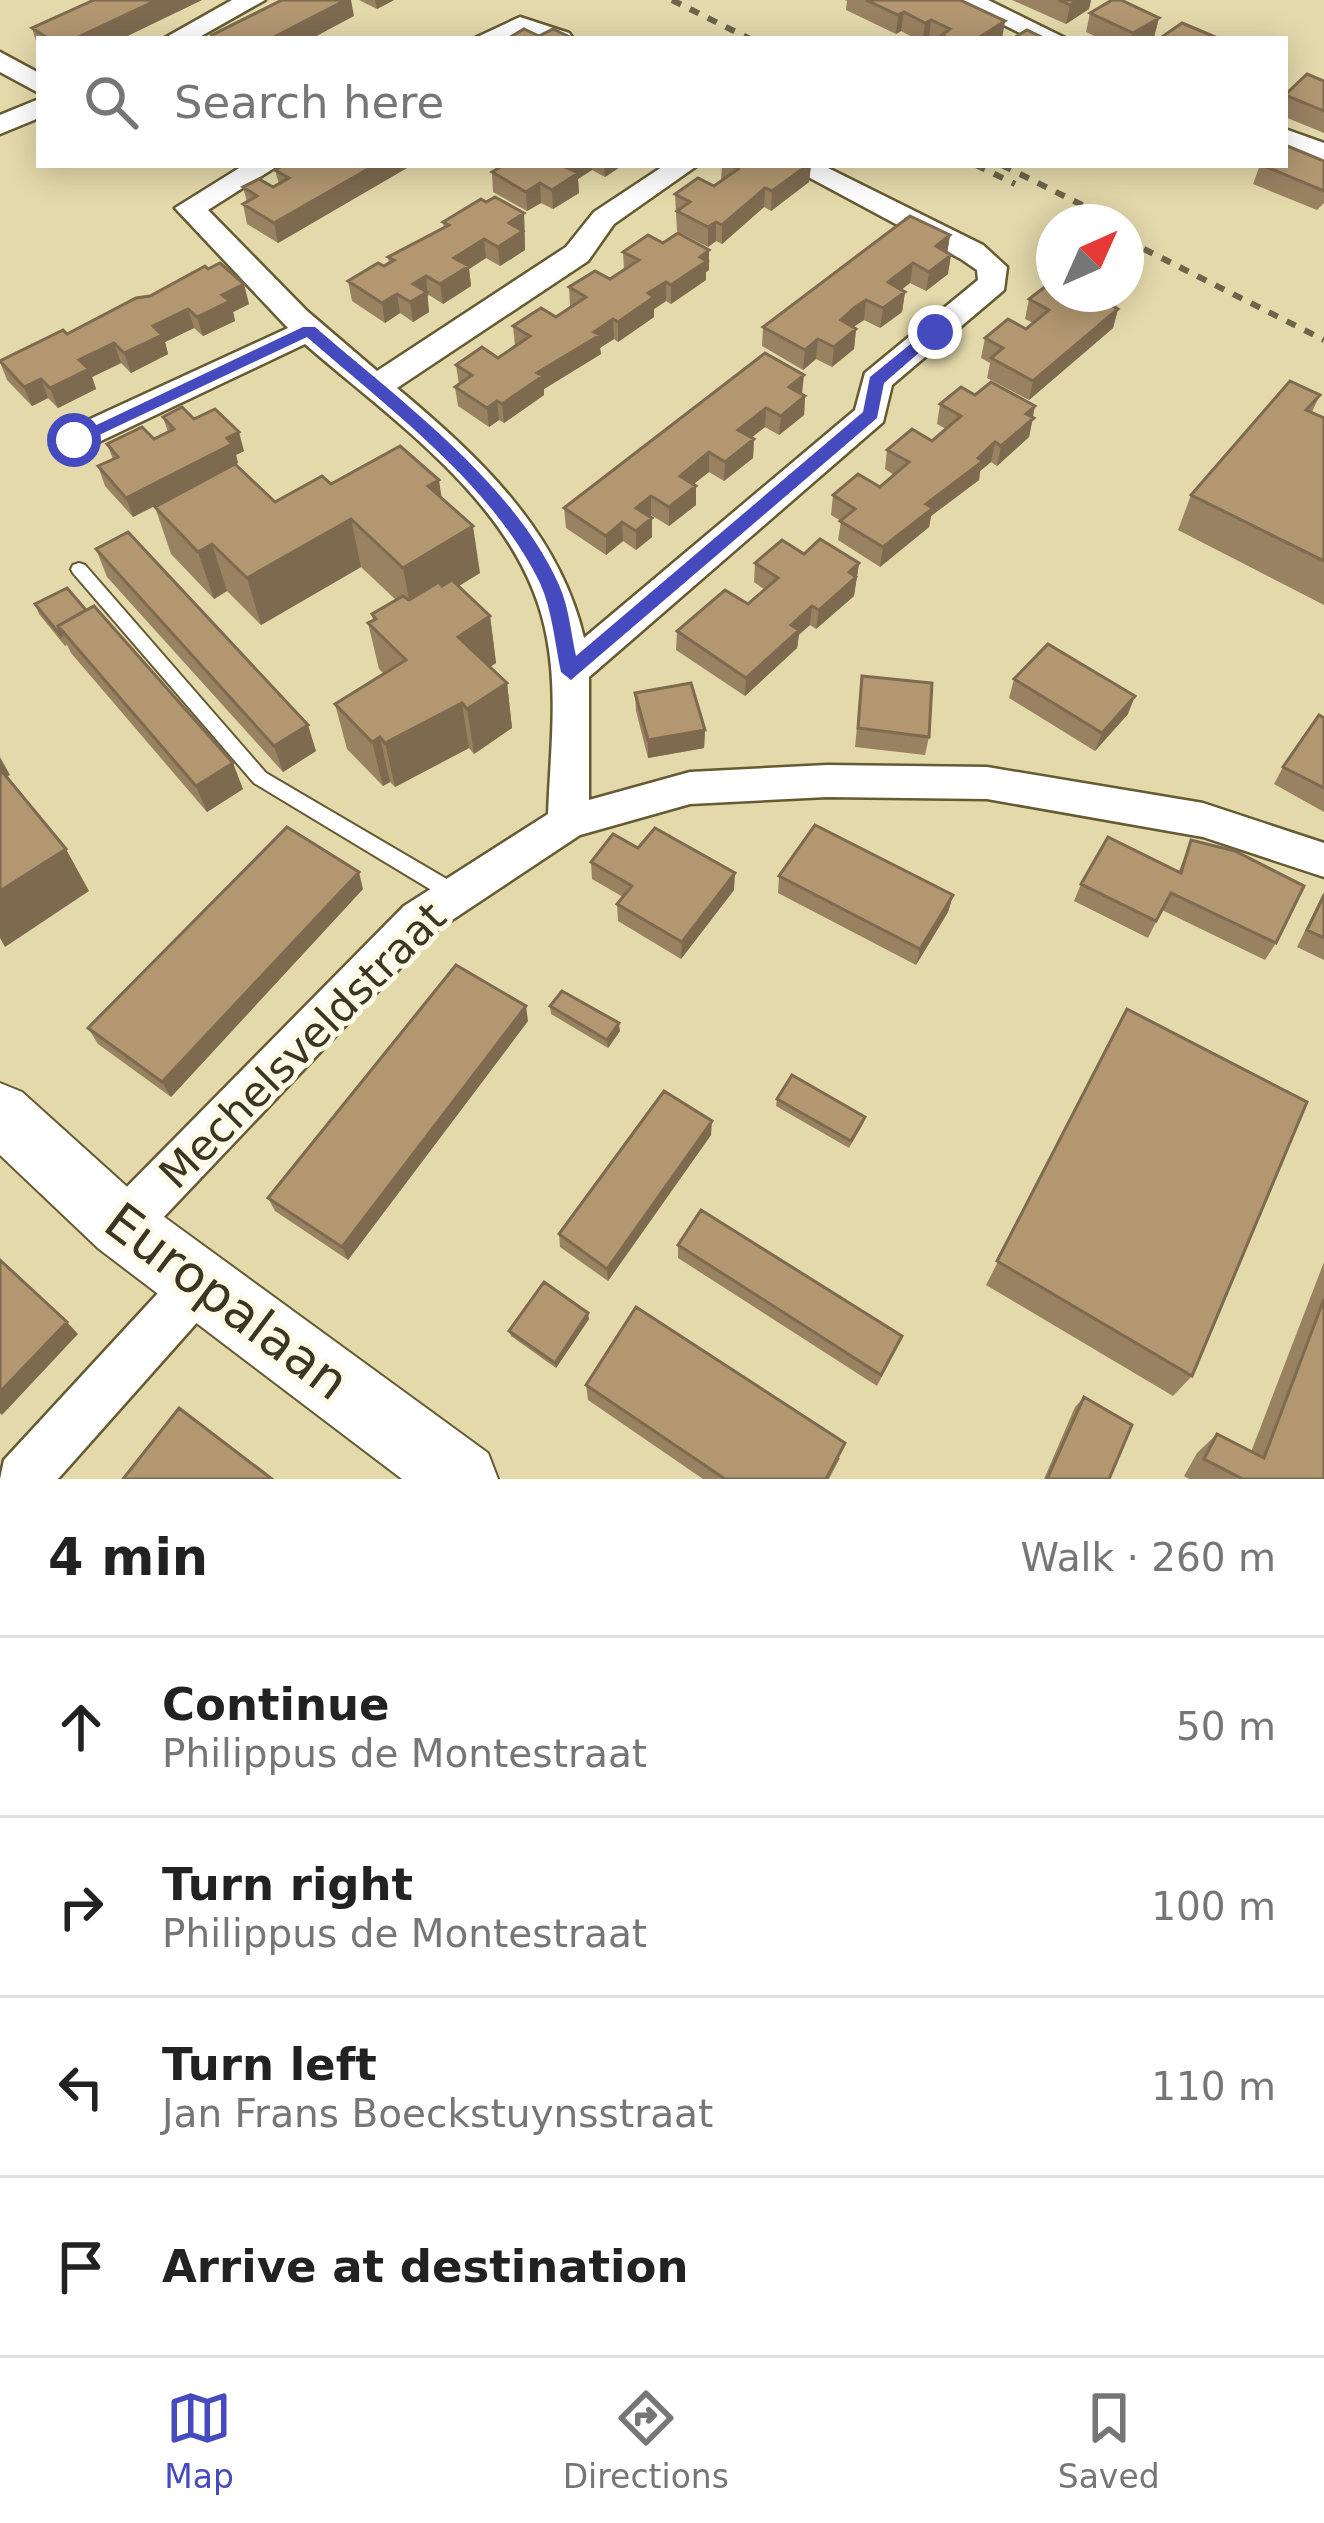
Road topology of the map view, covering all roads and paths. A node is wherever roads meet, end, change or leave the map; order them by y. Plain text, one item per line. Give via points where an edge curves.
1 (252, 0) edge
2 (967, 0) edge
3 (182, 36) edge
4 (494, 36) edge
5 (551, 36) edge
6 (1047, 36) edge
7 (0, 60) edge
8 (36, 83) edge
9 (36, 108) edge
10 (0, 126) edge
11 (1288, 138) edge
12 (1324, 153) edge
13 (260, 168) edge
14 (680, 168) edge
15 (806, 168) edge
16 (309, 330) junction
17 (376, 387) junction
18 (429, 435) junction
19 (74, 440) dead end
20 (390, 457) edge
21 (79, 569) dead end
22 (571, 672) junction
23 (568, 822) junction
24 (1324, 860) edge
25 (455, 894) junction
26 (0, 1113) edge
27 (122, 1226) junction
28 (200, 1283) junction
29 (23, 1479) edge
30 (462, 1479) edge

1 - 3 street
2 - 6 street
4 - 5 street via 520,26
7 - 8 street
9 - 10 street
11 - 12 street
13 - 16 street via 190,208
14 - 17 street via 604,218 577,254
15 - 22 street via 972,252 992,267 994,283 876,381 871,414
16 - 17 street
16 - 19 street
17 - 18 street
18 - 20 street
18 - 22 street via 521,532 552,588
21 - 25 lane via 260,778
22 - 23 street
23 - 24 street, Mechelsveldstraat via 690,788 987,783 1202,820
23 - 25 street, Mechelsveldstraat
25 - 27 street, Mechelsveldstraat via 419,919
26 - 27 street, Europalaan
27 - 28 street, Europalaan
28 - 29 street
28 - 30 street, Europalaan

